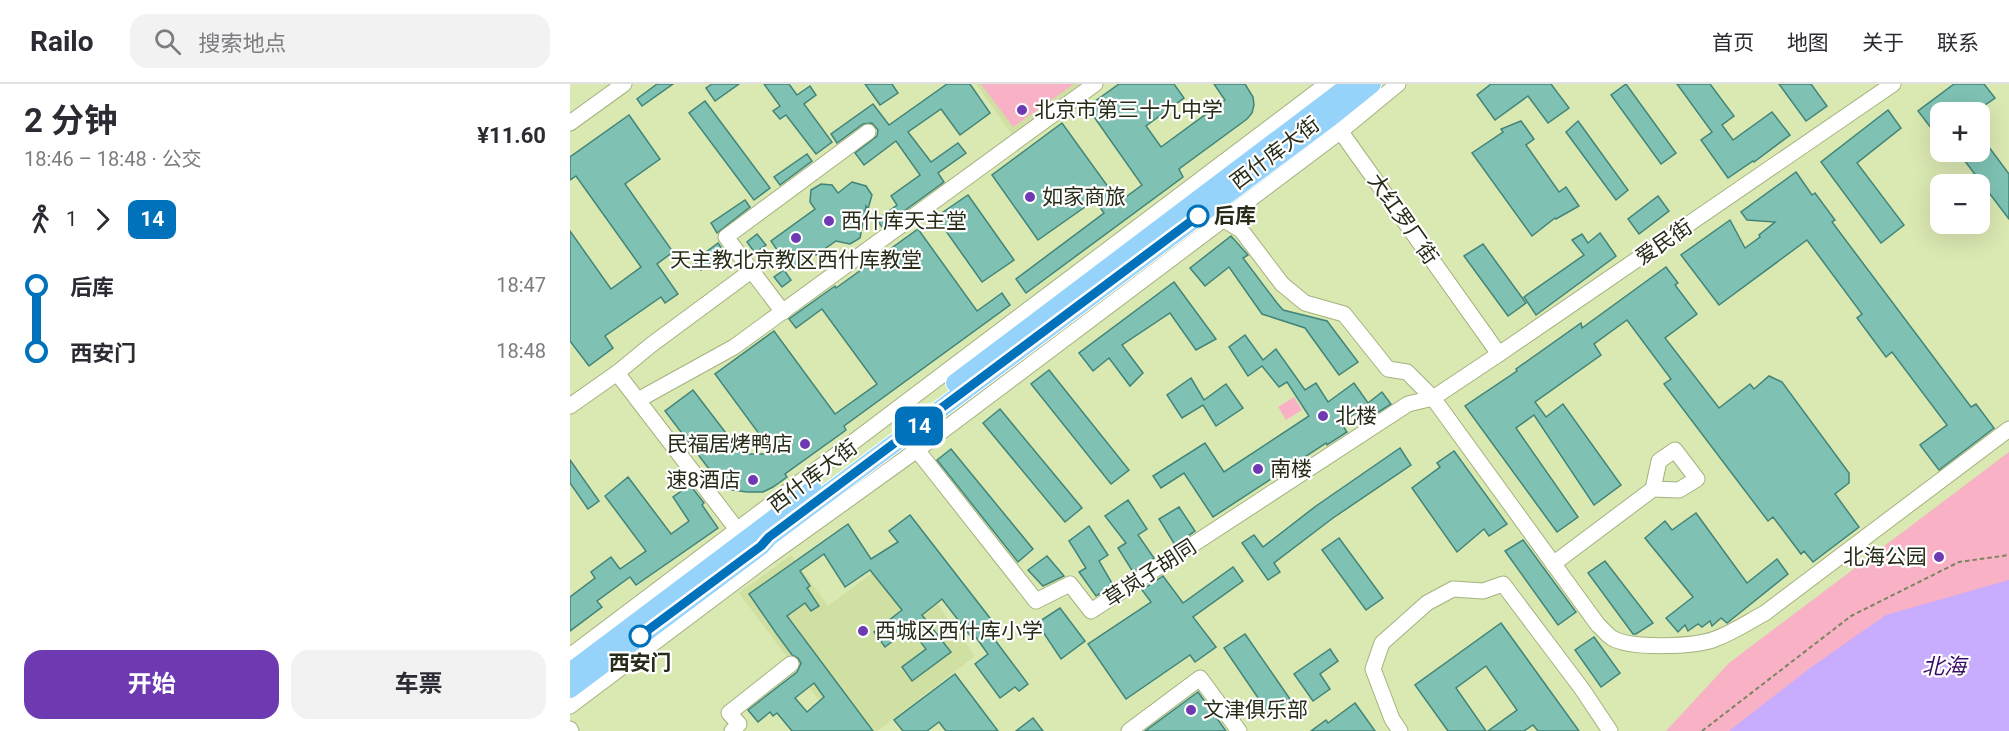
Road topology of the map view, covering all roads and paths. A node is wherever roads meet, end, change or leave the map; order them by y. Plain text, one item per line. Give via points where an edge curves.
1 (624, 84) edge
2 (1095, 84) edge
3 (1327, 84) edge
4 (1351, 84) edge
5 (1372, 84) edge
6 (1398, 84) edge
7 (1893, 84) edge
8 (1323, 107) edge
9 (570, 123) edge
10 (868, 132) dead end
11 (1207, 210) junction
12 (1222, 220) junction
13 (751, 271) junction
14 (783, 312) junction
15 (1499, 354) junction
16 (617, 373) junction
17 (1433, 398) junction
18 (638, 400) junction
19 (570, 406) edge
20 (2009, 429) edge
21 (917, 450) junction
22 (1653, 489) dead end
23 (741, 535) junction
24 (2009, 555) edge
25 (1553, 564) junction
26 (570, 656) edge
27 (791, 664) dead end
28 (570, 672) edge
29 (570, 689) edge
30 (570, 706) edge
31 (732, 731) edge
32 (1128, 731) edge
33 (1239, 731) edge
34 (1400, 731) edge
35 (1610, 731) edge
36 (1702, 731) edge

1 - 9 street
2 - 14 street
3 - 8 street, 西什库大街
4 - 8 main road, 西什库大街
5 - 8 main road, 西什库大街
6 - 8 street, 西什库大街
7 - 15 street, 爱民街
8 - 11 main road, 西什库大街
8 - 12 street, 西什库大街
8 - 15 street, 大红罗厂街
8 - 23 main road, 西什库大街
10 - 13 street via 726,237
11 - 12 street
11 - 29 main road, 西什库大街
12 - 17 street via 1240,230 1282,284 1305,303 1344,314 1388,369 1407,372
12 - 21 street, 西什库大街
13 - 14 street
13 - 16 street
14 - 18 street via 734,347
15 - 17 street, 爱民街
16 - 18 street
16 - 19 street
17 - 21 street, 草岚子胡同 via 1407,404 1091,611 1070,584 1036,601
17 - 25 street
18 - 23 street
20 - 25 street via 1765,613 1714,640 1664,645 1612,638
21 - 30 street, 西什库大街
22 - 25 street
23 - 26 street, 西什库大街 via 729,537
23 - 28 main road, 西什库大街
24 - 36 path via 1959,562 1851,616
27 - 31 street via 729,713 739,724
32 - 33 street via 1200,678
34 - 35 street via 1373,669 1382,643 1427,603 1453,589 1483,591 1503,584

